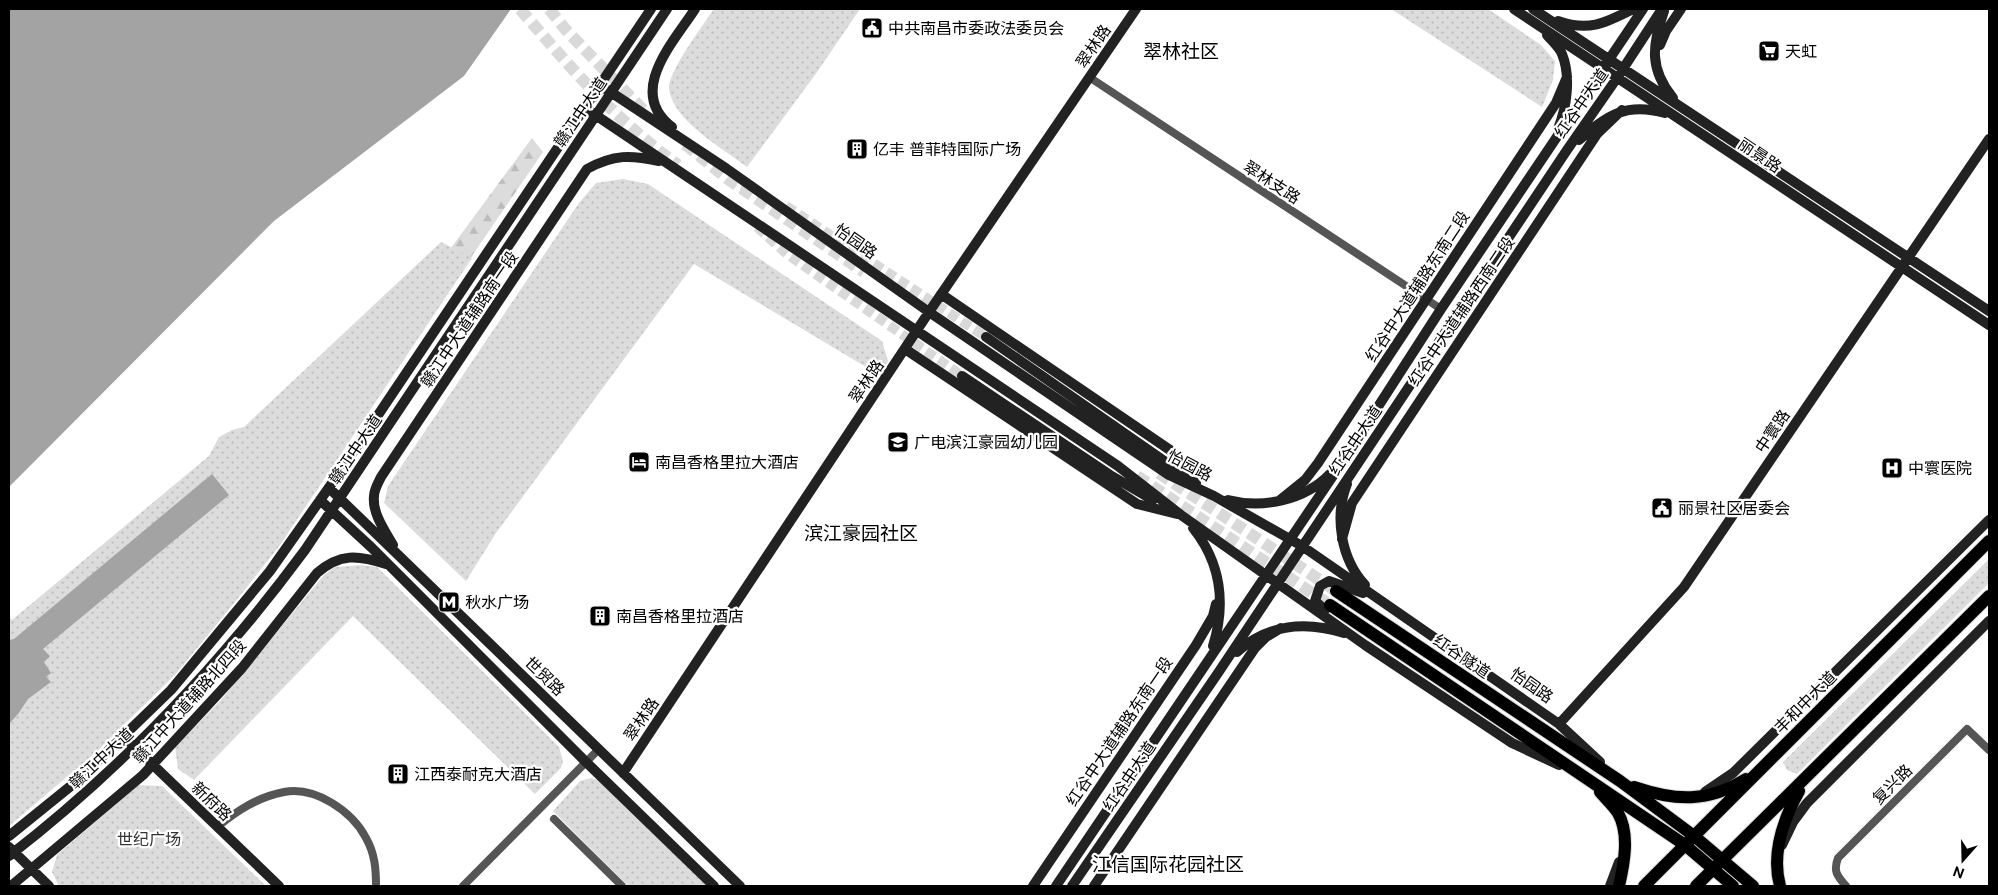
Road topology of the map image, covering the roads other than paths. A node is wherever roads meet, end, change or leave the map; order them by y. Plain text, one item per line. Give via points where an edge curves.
1 (651, 9) edge
2 (667, 9) edge
3 (695, 9) edge
4 (1136, 9) edge
5 (1514, 9) edge
6 (1618, 9) edge
7 (1632, 9) edge
8 (1643, 9) edge
9 (1663, 9) edge
10 (1681, 9) edge
11 (1534, 14) edge
12 (1600, 24) junction
13 (1609, 59) junction
14 (1654, 60) junction
15 (1603, 68) junction
16 (1623, 69) junction
17 (1567, 76) junction
18 (1089, 78) junction
19 (1617, 78) junction
20 (600, 85) junction
21 (612, 92) junction
22 (1680, 106) junction
23 (585, 108) junction
24 (1622, 110) junction
25 (596, 115) junction
26 (1673, 116) junction
27 (1989, 139) edge
28 (1551, 145) junction
29 (1567, 150) junction
30 (664, 162) junction
31 (727, 169) junction
32 (1910, 257) junction
33 (1902, 268) junction
34 (941, 294) junction
35 (1425, 299) junction
36 (1441, 310) junction
37 (1989, 311) edge
38 (929, 312) junction
39 (1989, 325) edge
40 (918, 330) junction
41 (986, 337) tunnel mouth
42 (905, 350) junction
43 (962, 376) tunnel mouth
44 (1343, 461) junction
45 (1353, 470) junction
46 (329, 488) junction
47 (1214, 496) junction
48 (340, 499) junction
49 (320, 500) junction
50 (1279, 501) junction
51 (332, 511) junction
52 (1181, 515) junction
53 (1989, 520) edge
54 (1290, 538) junction
55 (1342, 540) junction
56 (1989, 541) edge
57 (1302, 546) junction
58 (402, 558) junction
59 (389, 565) junction
60 (1265, 574) junction
61 (1278, 583) junction
62 (1220, 589) junction
63 (1336, 591) tunnel mouth
64 (1989, 596) edge
65 (1376, 597) junction
66 (1330, 604) tunnel mouth
67 (1989, 621) edge
68 (1281, 628) junction
69 (1365, 645) junction
70 (1210, 657) junction
71 (1218, 673) junction
72 (1559, 724) junction
73 (124, 737) junction
74 (135, 747) junction
75 (599, 749) junction
76 (1989, 750) edge
77 (586, 762) junction
78 (1768, 762) junction
79 (152, 764) junction
80 (623, 773) junction
81 (1588, 778) junction
82 (1805, 780) junction
83 (1620, 782) junction
84 (1694, 798) junction
85 (554, 819) dead end
86 (217, 827) junction
87 (9, 836) edge
88 (1690, 840) junction
89 (1624, 846) junction
90 (10, 851) edge
91 (1777, 857) junction
92 (1718, 864) junction
93 (32, 869) junction
94 (10, 886) edge
95 (49, 886) edge
96 (279, 886) edge
97 (376, 886) edge
98 (463, 886) edge
99 (622, 886) edge
100 (714, 886) edge
101 (740, 886) edge
102 (1033, 886) edge
103 (1056, 886) edge
104 (1072, 886) edge
105 (1094, 886) edge
106 (1610, 886) edge
107 (1619, 886) edge
108 (1644, 886) edge
109 (1696, 886) edge
110 (1733, 886) edge
111 (1754, 886) edge
112 (1780, 886) edge
113 (1846, 886) edge

1 - 20 main road, 赣江中大道
2 - 21 main road, 赣江中大道
3 - 31 main road via 660,62 652,95 657,112 668,124
4 - 18 main road, 翠林路
5 - 11 main road, 丽景路
6 - 12 main road
7 - 12 main road
8 - 13 main road, 红谷中大道
9 - 14 main road
9 - 16 main road, 红谷中大道
10 - 14 main road via 1666,31
11 - 12 main road via 1573,26
11 - 13 main road, 丽景路
11 - 15 main road, 丽景路
11 - 17 main road via 1561,52
13 - 15 main road, 红谷中大道
13 - 16 main road, 丽景路
14 - 22 main road via 1664,87
15 - 19 main road, 丽景路
15 - 28 main road, 红谷中大道
16 - 19 main road, 红谷中大道
16 - 22 main road, 丽景路
17 - 28 main road via 1561,121
17 - 35 main road, 红谷中大道辅路东南二段 via 1556,104
18 - 34 main road, 翠林路
18 - 35 street, 翠林支路
19 - 26 main road, 丽景路
19 - 29 main road, 红谷中大道
20 - 21 main road, 怡园路
20 - 23 main road, 赣江中大道
21 - 25 main road, 赣江中大道
21 - 31 main road, 怡园路
22 - 32 main road, 丽景路
23 - 25 main road, 怡园路
23 - 46 main road, 赣江中大道
24 - 26 main road via 1652,110
24 - 29 main road via 1594,127
24 - 55 main road, 红谷中大道辅路西南二段 via 1597,134 1352,503
25 - 30 main road, 怡园路
25 - 48 main road, 赣江中大道
26 - 33 main road, 丽景路
27 - 32 main road, 中寰路
28 - 36 main road, 红谷中大道
29 - 45 main road, 红谷中大道
30 - 40 main road, 怡园路
30 - 58 main road, 赣江中大道辅路南一段 via 620,156 587,168 381,477 374,495 374,506 382,528
31 - 38 main road, 怡园路
32 - 33 main road, 中寰路
32 - 37 main road, 丽景路
33 - 39 main road, 丽景路
33 - 72 main road, 中寰路 via 1684,586
34 - 38 main road, 翠林路
34 - 47 main road via 1170,450
35 - 36 street, 翠林支路
35 - 50 main road, 红谷中大道辅路东南二段 via 1318,464 1305,480
36 - 44 main road, 红谷中大道
38 - 40 main road, 翠林路
38 - 47 main road, 怡园路 via 1169,475
40 - 42 main road, 翠林路
40 - 52 main road, 怡园路 via 1118,466
41 - 47 main road
42 - 52 main road via 1136,504
42 - 80 main road, 翠林路
43 - 52 main road via 1110,475
44 - 50 main road via 1304,493
44 - 54 main road, 红谷中大道
45 - 55 main road via 1344,492 1340,516
45 - 57 main road, 红谷中大道
46 - 48 main road, 世贸路
46 - 49 main road, 赣江中大道
47 - 50 main road via 1246,504
47 - 54 main road, 怡园路
48 - 51 main road, 赣江中大道
48 - 58 main road, 世贸路
49 - 51 main road, 世贸路
49 - 73 main road, 赣江中大道 via 238,612 171,690
51 - 59 main road, 世贸路
51 - 74 main road, 赣江中大道 via 269,599 176,706
52 - 60 main road, 怡园路
52 - 62 main road via 1202,540 1214,563
53 - 84 main road via 1733,773
54 - 57 main road, 怡园路
54 - 60 main road, 红谷中大道
55 - 65 main road via 1360,580
56 - 78 main road, 丰和中大道
57 - 61 main road, 红谷中大道
57 - 65 main road, 怡园路
58 - 75 main road, 世贸路
59 - 77 main road, 世贸路
59 - 79 main road, 赣江中大道辅路北四段 via 359,556 344,558 322,570 242,668
60 - 61 main road, 怡园路
60 - 70 main road, 红谷中大道
61 - 69 main road, 怡园路
61 - 71 main road, 红谷中大道
62 - 70 main road via 1221,611
62 - 102 main road, 红谷中大道辅路东南一段 via 1213,616 1196,645
63 - 83 main road, 红谷隧道
64 - 82 main road
65 - 69 main road via 1329,581 1320,586 1315,601
65 - 72 main road, 怡园路
66 - 81 main road, 红谷隧道
67 - 91 main road via 1807,803 1793,822
68 - 69 main road via 1325,627
68 - 71 main road via 1245,644
68 - 105 main road via 1256,648
69 - 81 main road, 怡园路 via 1512,743
70 - 103 main road, 红谷中大道
71 - 104 main road, 红谷中大道
72 - 83 main road, 怡园路
73 - 74 main road, 新府路
73 - 87 main road, 赣江中大道 via 77,781
74 - 79 main road, 新府路
74 - 90 main road, 赣江中大道 via 53,822
75 - 77 street
75 - 80 main road, 世贸路
76 - 113 street, 复兴路 via 1967,728 1838,858 1836,875
77 - 98 street
77 - 100 main road, 世贸路
78 - 84 main road via 1744,780 1720,792
78 - 88 main road, 丰和中大道
79 - 86 main road, 新府路
79 - 93 main road, 赣江中大道辅路北四段
80 - 101 main road, 世贸路
81 - 88 main road, 怡园路
81 - 89 main road via 1618,813
82 - 91 main road via 1781,830
82 - 92 main road
83 - 84 main road via 1657,795
83 - 88 main road, 怡园路
85 - 99 street
86 - 96 main road, 新府路
86 - 97 street via 241,808 265,797 286,791 306,792 345,813 366,837 376,864
88 - 92 main road, 怡园路
88 - 108 main road, 丰和中大道
89 - 106 main road
89 - 107 main road
90 - 93 main road
91 - 112 main road
92 - 109 main road
92 - 110 main road, 怡园路
92 - 111 main road, 怡园路
93 - 94 main road, 赣江中大道辅路北四段
93 - 95 main road

